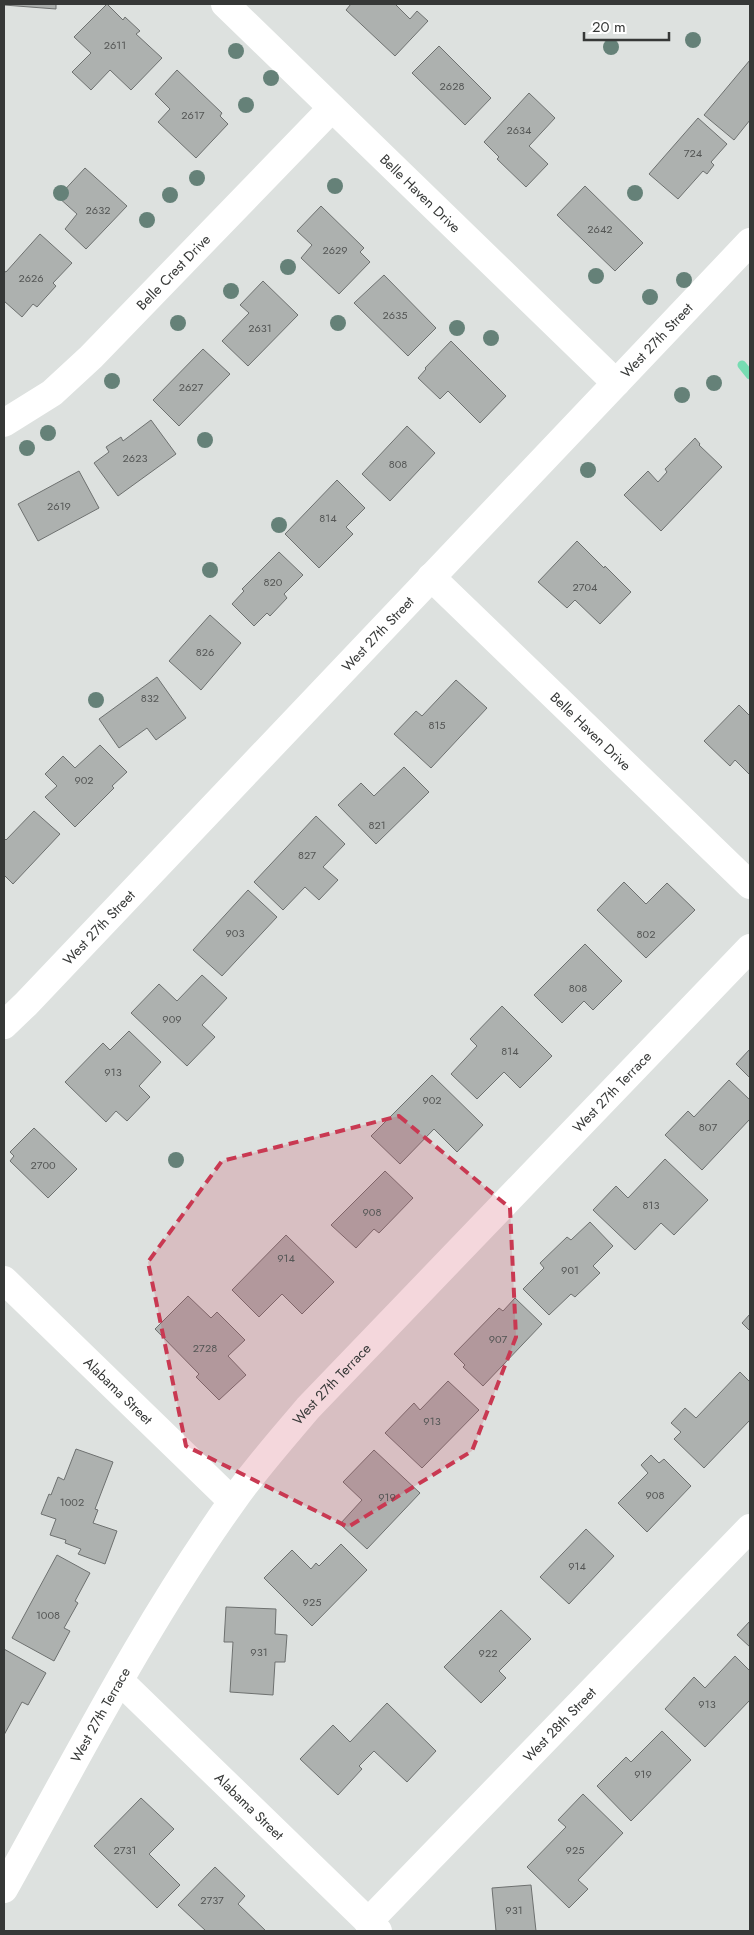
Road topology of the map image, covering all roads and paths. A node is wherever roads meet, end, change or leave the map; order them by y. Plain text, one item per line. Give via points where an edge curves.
1 (225, 4) edge
2 (332, 108) junction
3 (750, 242) edge
4 (616, 383) junction
5 (4, 423) edge
6 (431, 577) junction
7 (750, 885) edge
8 (750, 948) edge
9 (4, 1025) edge
10 (4, 1280) edge
11 (232, 1501) junction
12 (750, 1528) edge
13 (120, 1681) junction
14 (4, 1889) edge
15 (373, 1927) edge

1 - 2 street, Belle Haven Drive
2 - 4 street, Belle Haven Drive
2 - 5 street, Belle Crest Drive via 87,361 52,393
3 - 4 street, West 27th Street
4 - 6 street, West 27th Street
6 - 7 street, Belle Haven Drive
6 - 9 street, West 27th Street
8 - 11 street, West 27th Terrace via 308,1408
10 - 11 street, Alabama Street
11 - 13 street, West 27th Terrace via 177,1582
12 - 15 street, West 28th Street
13 - 14 street, West 27th Terrace
13 - 15 street, Alabama Street

